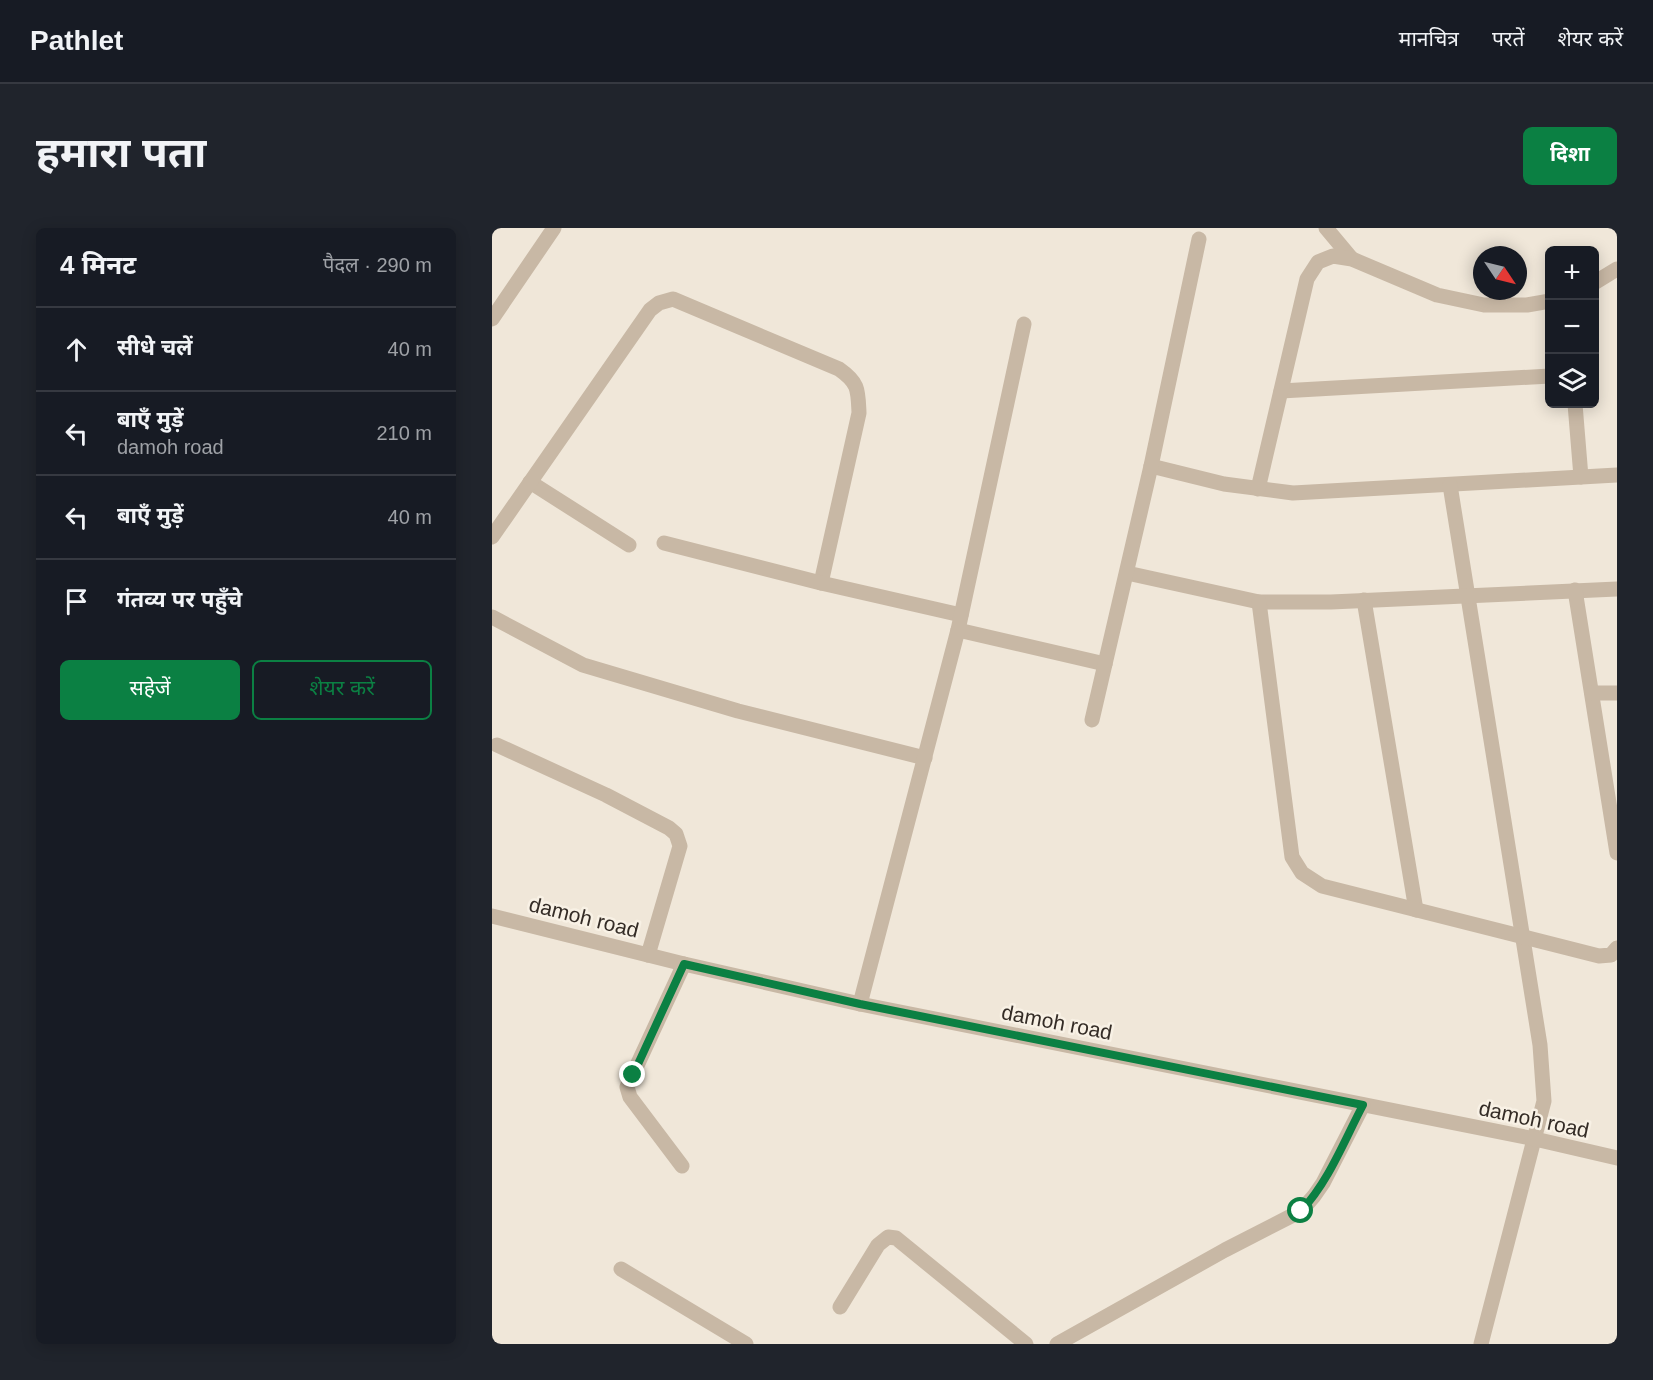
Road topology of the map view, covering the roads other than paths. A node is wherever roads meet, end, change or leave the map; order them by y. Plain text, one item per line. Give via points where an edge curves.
1 (554, 228) edge
2 (1326, 228) edge
3 (1199, 239) dead end
4 (1352, 259) junction
5 (1617, 269) edge
6 (1599, 280) edge
7 (1545, 302) edge
8 (492, 319) edge
9 (1024, 324) dead end
10 (1545, 376) edge
11 (1281, 391) junction
12 (1575, 408) edge
13 (1151, 466) junction
14 (1617, 475) edge
15 (1581, 477) junction
16 (530, 482) junction
17 (1450, 485) junction
18 (1258, 489) junction
19 (492, 537) edge
20 (664, 543) dead end
21 (629, 545) dead end
22 (1127, 573) junction
23 (821, 583) junction
24 (1617, 588) edge
25 (1575, 590) junction
26 (1468, 595) junction
27 (1364, 600) junction
28 (1259, 602) junction
29 (492, 616) edge
30 (959, 622) junction
31 (1105, 664) junction
32 (1592, 693) junction
33 (1617, 693) edge
34 (1092, 720) dead end
35 (497, 745) dead end
36 (925, 758) junction
37 (1613, 802) edge
38 (1617, 853) edge
39 (1416, 910) junction
40 (492, 916) edge
41 (1523, 937) junction
42 (1617, 948) edge
43 (648, 955) junction
44 (684, 964) junction
45 (860, 1004) junction
46 (1363, 1105) junction
47 (1535, 1139) junction
48 (1617, 1158) edge
49 (682, 1166) dead end
50 (621, 1269) dead end
51 (840, 1307) dead end
52 (746, 1344) edge
53 (1026, 1344) edge
54 (1057, 1344) edge
55 (1481, 1344) edge

1 - 8 street
2 - 4 street
3 - 13 street
4 - 7 street via 1437,295 1484,305
4 - 11 street via 1333,256 1318,262 1307,279
5 - 6 street
9 - 30 street
10 - 11 street
11 - 18 street
12 - 15 street
13 - 18 street
13 - 22 street
14 - 15 street
15 - 17 street
16 - 19 street
16 - 21 street
16 - 23 street via 650,310 673,298 839,369 853,379 859,413
17 - 18 street via 1293,493
17 - 26 street
20 - 23 street
22 - 28 street
22 - 31 street
23 - 30 street
24 - 25 street
25 - 26 street
25 - 32 street
26 - 27 street
26 - 41 street
27 - 28 street
27 - 39 street
28 - 39 street via 1292,857 1302,873 1322,886
29 - 36 street via 583,665 738,711
30 - 31 street
30 - 36 street
31 - 34 street
32 - 33 street
32 - 37 street
35 - 43 street via 606,795 676,834 680,846
36 - 45 street
37 - 38 street
39 - 41 street
40 - 43 street, damoh road
41 - 42 street via 1599,956 1611,955
41 - 47 street via 1545,1101
43 - 44 street, damoh road
44 - 45 street, damoh road
44 - 49 street via 627,1087 630,1097
45 - 46 street, damoh road
46 - 47 street, damoh road
46 - 54 street via 1323,1183 1301,1211
47 - 48 street, damoh road
47 - 55 street
50 - 52 street
51 - 53 street via 878,1245 888,1237 896,1238

